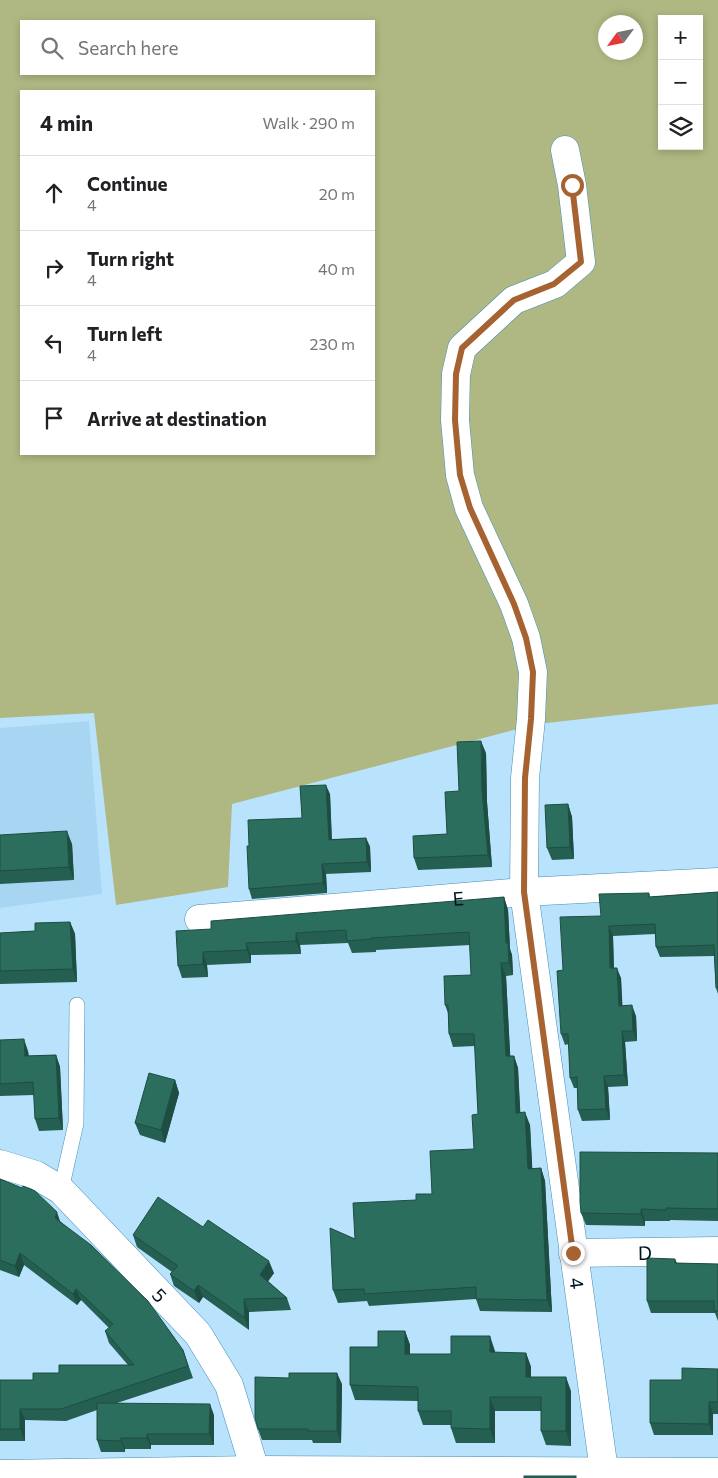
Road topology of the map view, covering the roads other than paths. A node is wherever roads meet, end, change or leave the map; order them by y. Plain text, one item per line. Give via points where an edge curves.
1 (565, 150) dead end
2 (718, 882) edge
3 (524, 892) junction
4 (199, 919) dead end
5 (77, 1005) dead end
6 (0, 1164) edge
7 (61, 1190) junction
8 (718, 1251) edge
9 (573, 1253) junction
10 (718, 1472) edge
11 (0, 1474) edge
12 (256, 1474) edge
13 (605, 1475) edge
14 (46, 1476) edge

1 - 3 street, 4 via 581,262 554,284 514,300 462,348 456,374 455,420 460,475 470,508 514,604 533,672 525,778
2 - 3 street, E
3 - 4 street, E
3 - 9 street, 4
5 - 7 lane via 76,1123
6 - 7 street, 5 via 36,1175
7 - 12 street, 5 via 198,1334 229,1385
8 - 9 street, D
9 - 13 street, 4
10 - 13 street
11 - 14 street
12 - 13 street
12 - 14 street

